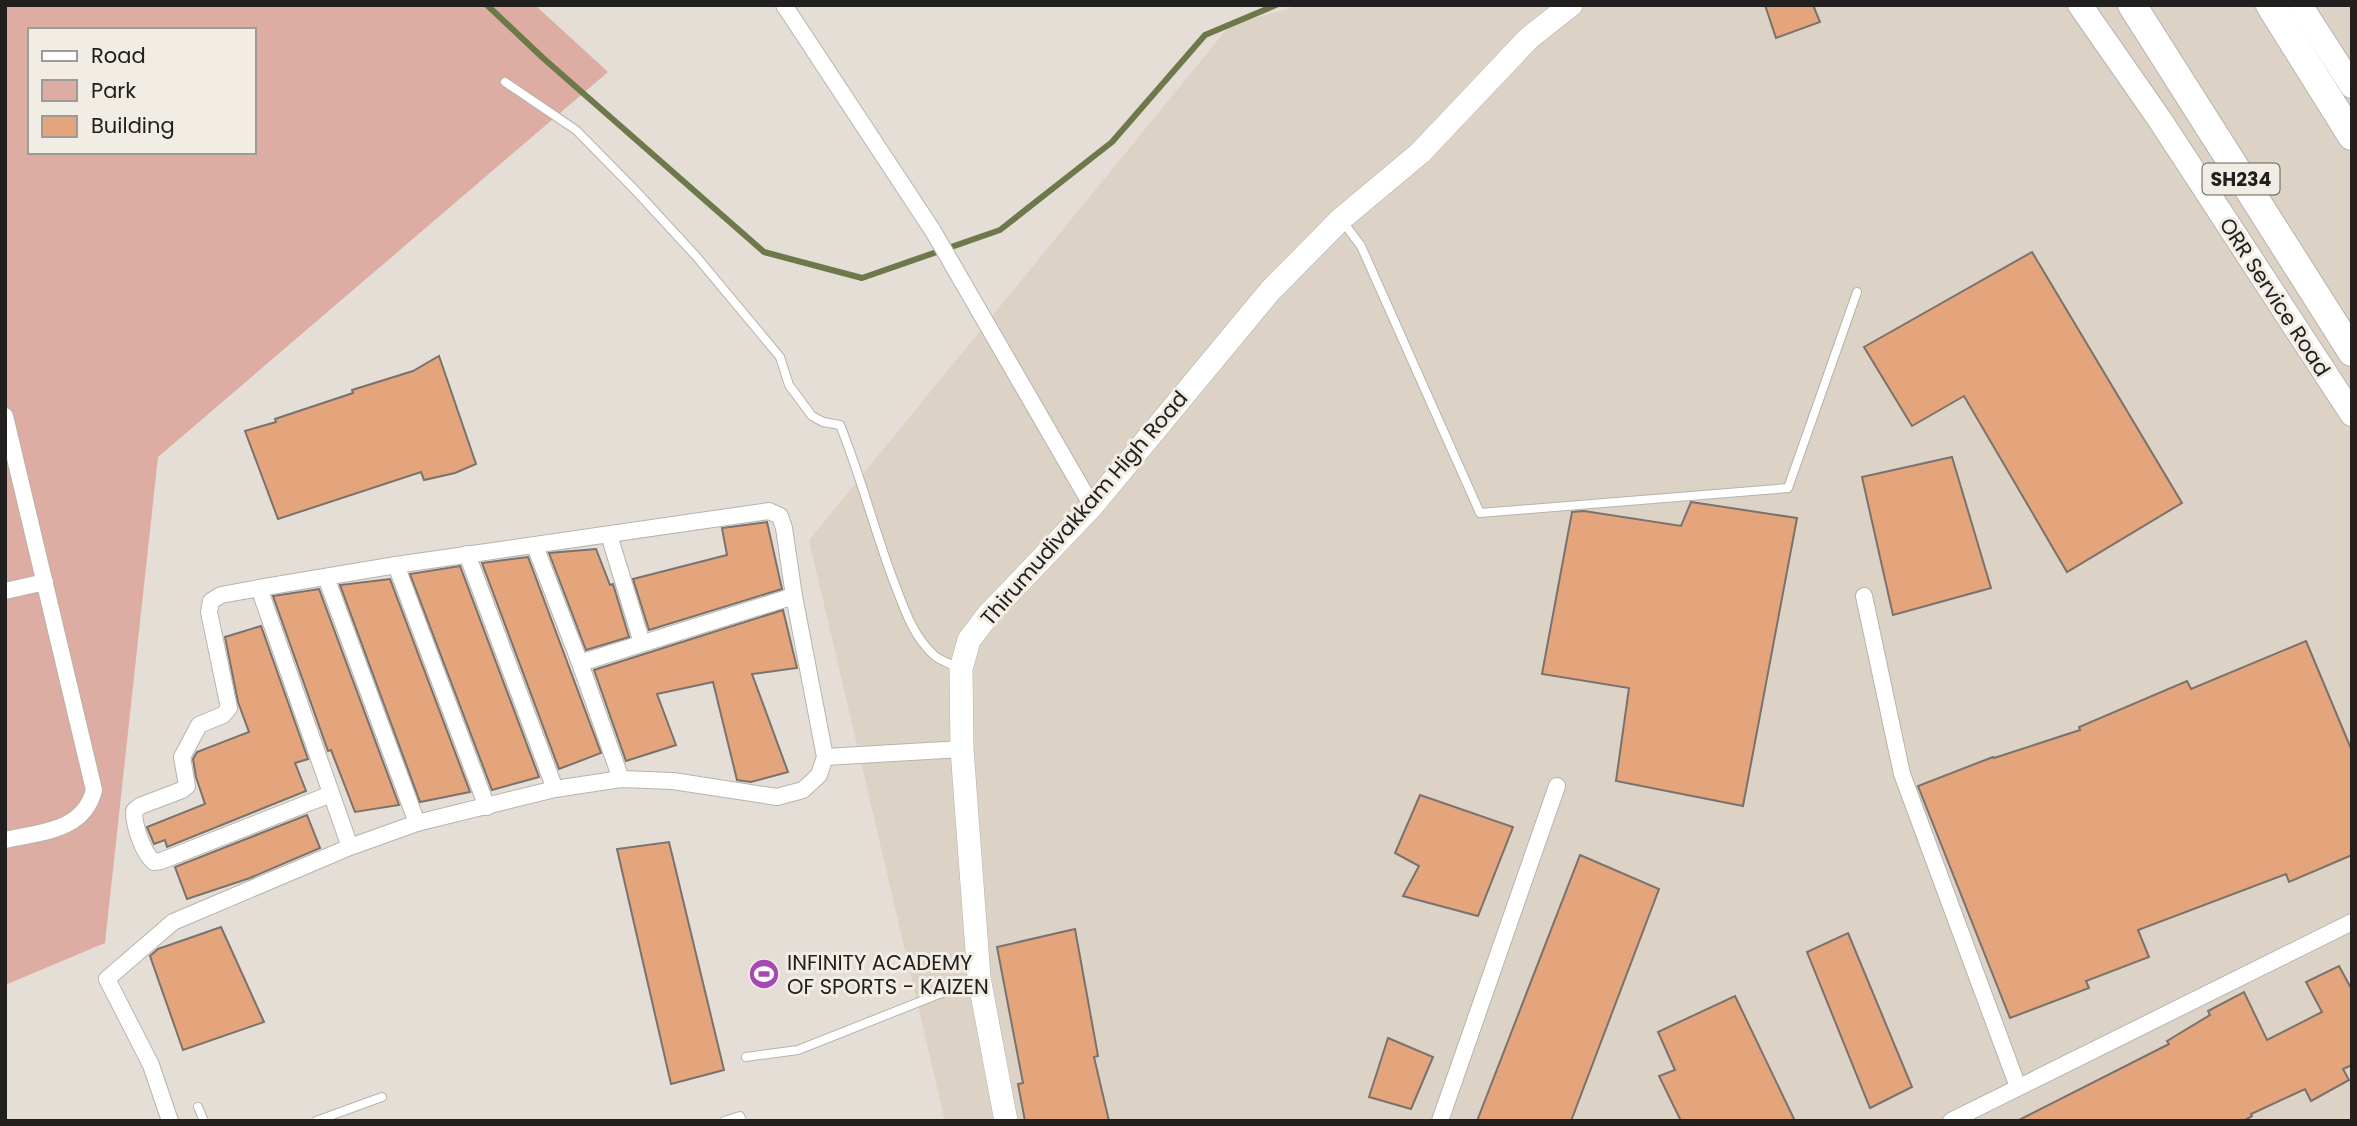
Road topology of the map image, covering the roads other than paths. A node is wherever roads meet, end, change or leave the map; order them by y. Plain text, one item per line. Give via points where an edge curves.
1 (784, 5) edge
2 (1571, 5) edge
3 (2080, 5) edge
4 (2132, 5) edge
5 (2270, 5) edge
6 (2300, 5) edge
7 (505, 82) dead end
8 (2352, 86) edge
9 (2352, 136) edge
10 (1341, 219) junction
11 (1857, 292) dead end
12 (2352, 352) edge
13 (2352, 414) edge
14 (5, 416) edge
15 (10, 453) edge
16 (1092, 506) junction
17 (609, 535) junction
18 (535, 546) junction
19 (467, 554) junction
20 (396, 565) junction
21 (326, 577) junction
22 (45, 582) junction
23 (259, 588) junction
24 (5, 591) edge
25 (794, 596) junction
26 (1864, 596) dead end
27 (642, 643) junction
28 (580, 663) junction
29 (961, 669) junction
30 (962, 749) junction
31 (825, 757) junction
32 (621, 779) junction
33 (1557, 786) dead end
34 (555, 789) junction
35 (331, 794) junction
36 (487, 807) junction
37 (417, 823) junction
38 (5, 840) edge
39 (350, 847) junction
40 (2352, 922) edge
41 (979, 978) junction
42 (746, 1057) dead end
43 (2018, 1087) junction
44 (382, 1097) dead end
45 (198, 1107) dead end
46 (170, 1121) edge
47 (204, 1121) edge
48 (316, 1121) edge
49 (724, 1121) edge
50 (742, 1121) edge
51 (1006, 1121) edge
52 (1440, 1121) edge
53 (1951, 1121) edge

1 - 16 street via 933,231
2 - 10 main road, Thirumudivakkam High Road via 1529,38 1396,176
3 - 13 main road, ORR Service Road
4 - 12 highway, SH234
5 - 9 highway
6 - 8 main road
7 - 29 lane via 576,130 618,173 695,255 780,357 789,385 812,416 840,425 907,616 936,657
10 - 11 lane via 1361,246 1480,513 1788,488
10 - 16 main road, Thirumudivakkam High Road via 1270,291
14 - 15 street
15 - 22 street
16 - 29 main road, Thirumudivakkam High Road via 988,615 969,640
17 - 18 street
17 - 25 street via 769,511 780,516 784,528
17 - 27 street
18 - 19 street
18 - 28 street
19 - 20 street
19 - 34 street
20 - 21 street
20 - 36 street
21 - 23 street
21 - 37 street
22 - 24 street
22 - 38 street via 94,790 90,805 79,818 58,828
23 - 35 street
23 - 35 street via 211,601 209,612 229,708 199,725 182,757 187,786 140,806 134,819 154,862
25 - 27 street
25 - 31 street
26 - 43 street via 1902,774
27 - 28 street
28 - 32 street
29 - 30 main road, Thirumudivakkam High Road
30 - 31 street
30 - 41 main road, Thirumudivakkam High Road
31 - 32 street via 819,775 803,790 777,797 673,781
32 - 34 street
33 - 52 street
34 - 36 street
35 - 39 street
36 - 37 street
37 - 39 street
39 - 46 street via 173,922 107,979 151,1065
40 - 43 street
41 - 42 lane via 798,1050
41 - 51 main road, Thirumudivakkam High Road
43 - 53 street
44 - 48 lane
45 - 47 lane
49 - 50 lane via 740,1116

